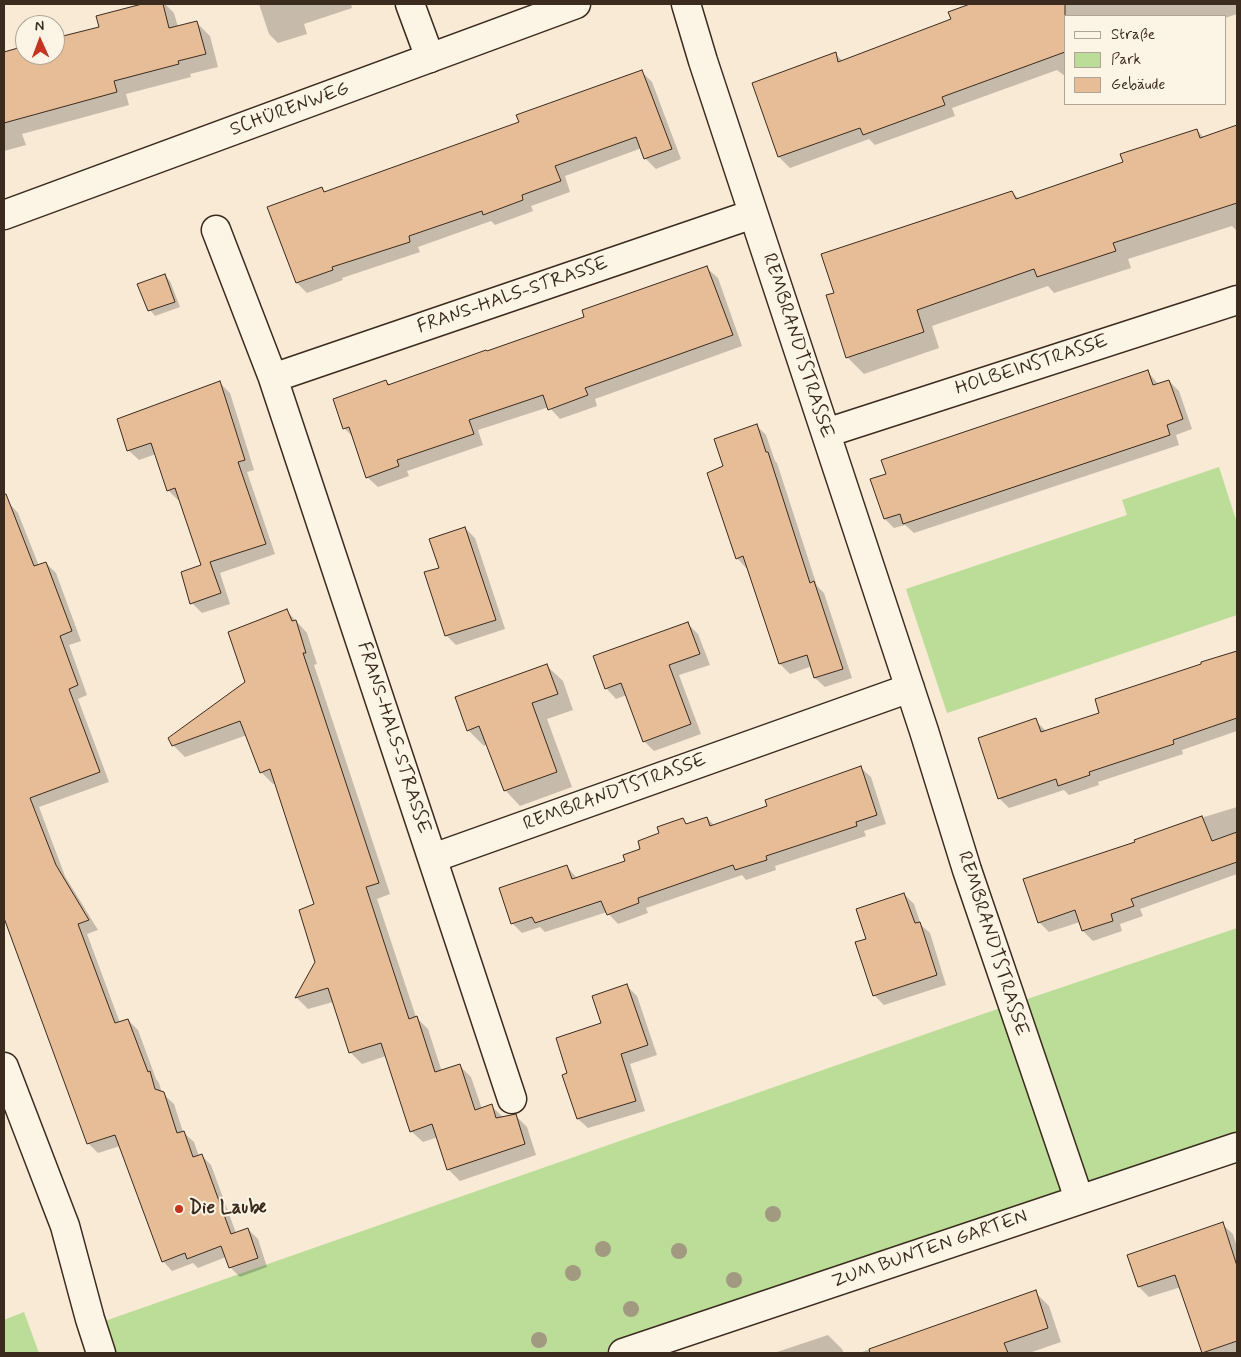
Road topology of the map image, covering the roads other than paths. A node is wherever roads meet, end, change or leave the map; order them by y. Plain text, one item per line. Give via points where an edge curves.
1 (410, 4) edge
2 (576, 4) edge
3 (686, 4) edge
4 (430, 58) junction
5 (753, 214) junction
6 (4, 215) edge
7 (216, 230) dead end
8 (1237, 300) edge
9 (273, 378) junction
10 (826, 433) junction
11 (910, 688) junction
12 (433, 858) junction
13 (4, 1067) edge
14 (512, 1099) dead end
15 (1237, 1147) edge
16 (1079, 1199) junction
17 (101, 1353) edge
18 (623, 1353) edge

1 - 4 street
2 - 4 street, SCHÜRENWEG
3 - 5 street, REMBRANDTSTRASSE
4 - 6 street, SCHÜRENWEG
5 - 9 street, FRANS-HALS-STRASSE
5 - 10 street, REMBRANDTSTRASSE
7 - 9 street, FRANS-HALS-STRASSE
8 - 10 street, HOLBEINSTRASSE
9 - 12 street, FRANS-HALS-STRASSE
10 - 11 street, REMBRANDTSTRASSE
11 - 12 street, REMBRANDTSTRASSE
11 - 16 street, REMBRANDTSTRASSE via 970,879
12 - 14 street, FRANS-HALS-STRASSE
13 - 17 street via 65,1226
15 - 16 street, ZUM BUNTEN GARTEN
16 - 18 street, ZUM BUNTEN GARTEN

